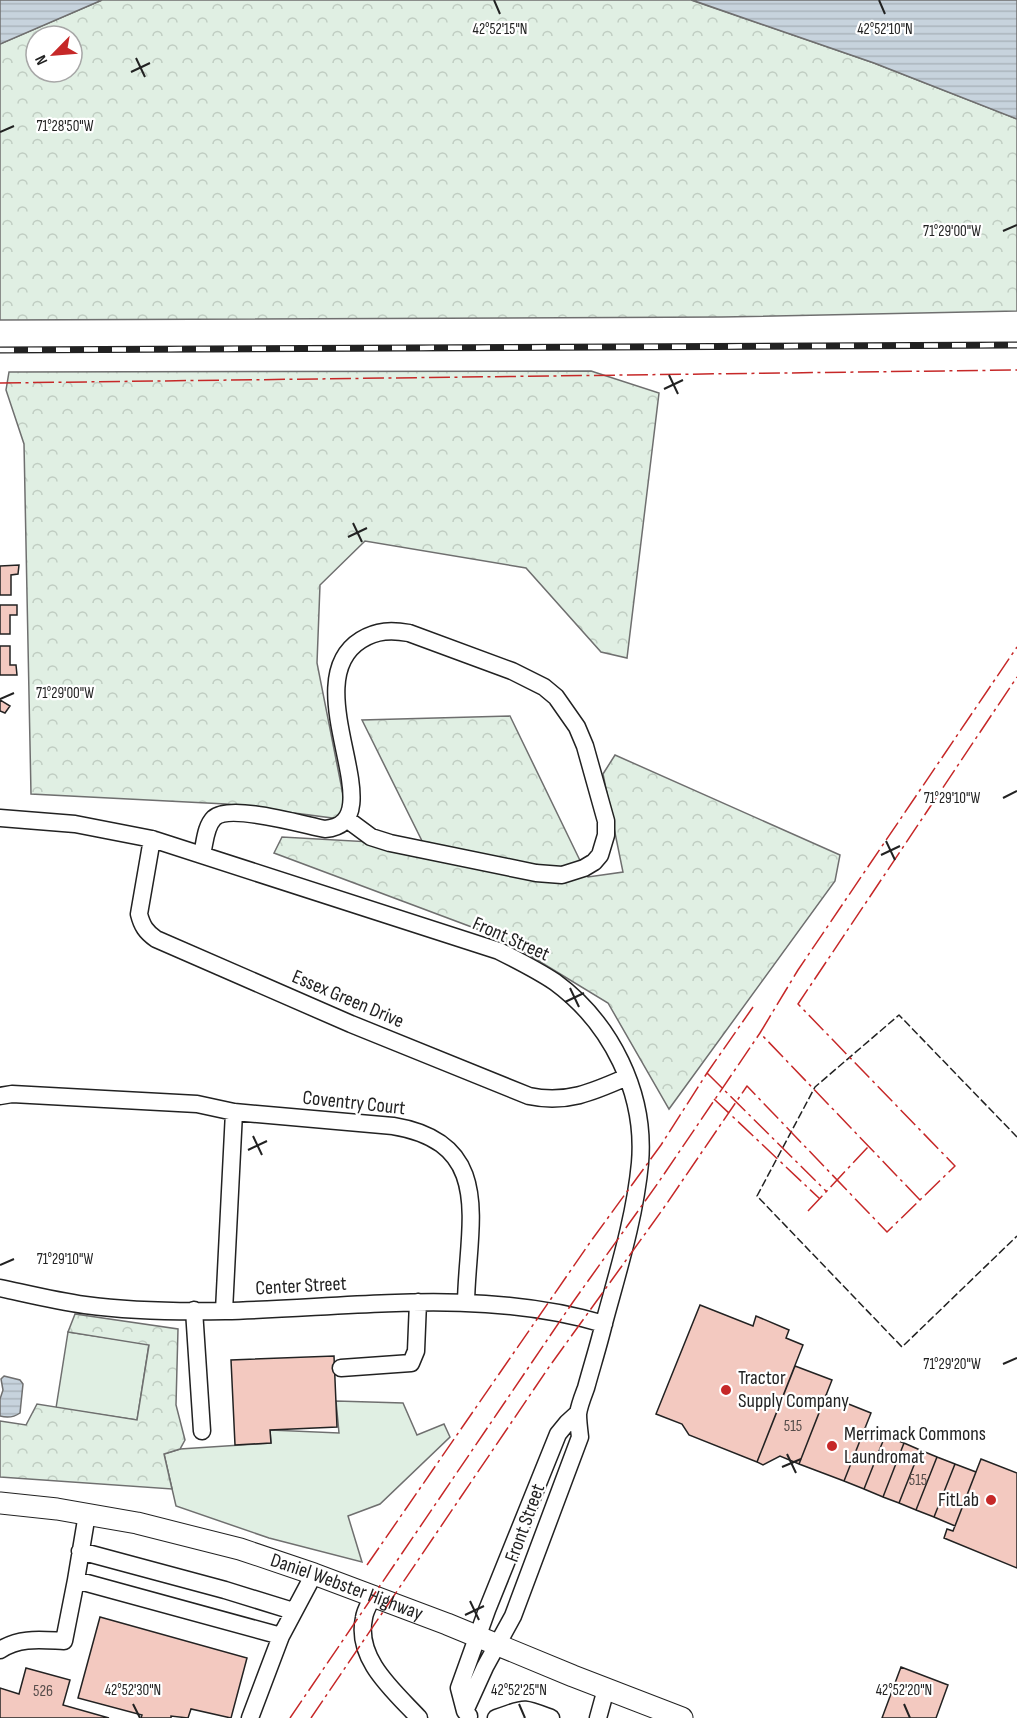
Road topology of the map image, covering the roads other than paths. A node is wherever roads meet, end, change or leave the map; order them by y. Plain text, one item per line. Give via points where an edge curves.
1 (0, 818) edge
2 (348, 820) junction
3 (152, 839) junction
4 (202, 854) junction
5 (627, 1077) junction
6 (0, 1096) edge
7 (234, 1112) junction
8 (0, 1288) edge
9 (418, 1302) junction
10 (466, 1303) junction
11 (194, 1310) junction
12 (224, 1311) junction
13 (604, 1324) junction
14 (341, 1368) dead end
15 (578, 1413) junction
16 (202, 1431) dead end
17 (0, 1503) edge
18 (87, 1514) junction
19 (80, 1551) junction
20 (314, 1574) junction
21 (76, 1580) junction
22 (373, 1596) junction
23 (293, 1611) junction
24 (281, 1636) junction
25 (488, 1641) junction
26 (0, 1650) edge
27 (606, 1689) junction
28 (468, 1714) edge
29 (250, 1718) edge
30 (419, 1718) edge
31 (496, 1718) edge
32 (551, 1718) edge
33 (598, 1718) edge
34 (682, 1718) edge

1 - 3 street, Front Street via 75,824
2 - 2 street via 353,807 352,790 336,698 336,675 354,644 379,631 394,630 512,670 556,698 585,746 606,821 606,835 594,862 562,875 390,843 371,837
2 - 4 street via 326,829 249,813 225,813 215,817 209,826
3 - 4 street, Front Street
3 - 5 street, Essex Green Drive via 139,914 142,926 156,939 529,1096 565,1099
4 - 5 street, Front Street via 470,941 528,965 578,1002 599,1025 615,1048
5 - 13 street, Front Street via 640,1132 640,1162
6 - 7 street, Coventry Court via 197,1104
7 - 10 street, Coventry Court via 393,1126 417,1131 443,1144 462,1167 470,1194
7 - 12 street
8 - 11 street, Center Street via 106,1307
9 - 10 street, Center Street
9 - 12 street, Center Street
9 - 14 street via 416,1351 411,1363
10 - 13 street, Center Street via 559,1312
11 - 12 street, Center Street
11 - 16 street
13 - 15 street, Front Street
15 - 25 street, Front Street via 558,1434 487,1610
15 - 25 street, Front Street via 580,1437 513,1616
17 - 18 main road, Daniel Webster Highway
18 - 19 street
18 - 20 main road, Daniel Webster Highway via 188,1534
19 - 21 street
19 - 23 street
20 - 22 main road, Daniel Webster Highway
20 - 23 street
21 - 24 street
21 - 26 street via 64,1641 29,1639
22 - 25 main road, Daniel Webster Highway
22 - 30 street via 363,1630 371,1662
23 - 24 street
24 - 29 street
25 - 27 main road, Daniel Webster Highway
25 - 28 street via 485,1666
27 - 33 street
27 - 34 main road, Daniel Webster Highway
31 - 32 street via 527,1708

